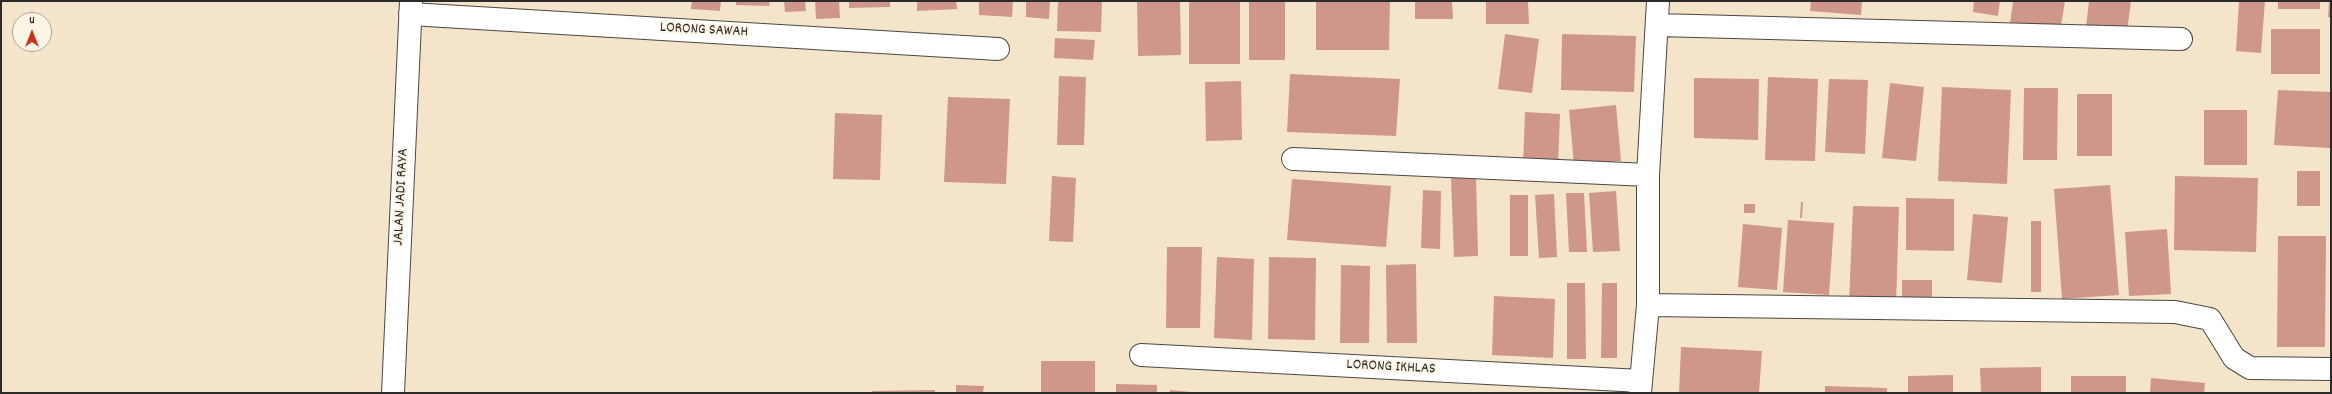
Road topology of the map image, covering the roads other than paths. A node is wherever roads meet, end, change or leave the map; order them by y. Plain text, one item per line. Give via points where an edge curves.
1 (1658, 1) edge
2 (410, 7) edge
3 (1658, 25) junction
4 (2181, 39) dead end
5 (998, 49) dead end
6 (1293, 159) dead end
7 (1648, 175) junction
8 (1648, 305) junction
9 (1141, 355) dead end
10 (2331, 369) edge
11 (1640, 387) edge
12 (393, 393) edge

1 - 3 street
2 - 5 street, LORONG SAWAH
2 - 12 street, JALAN JADI RAYA
3 - 4 street
3 - 7 street
6 - 7 street
7 - 8 street
8 - 10 street via 2175,312 2210,318 2234,358 2250,368
8 - 11 street
9 - 11 street, LORONG IKHLAS

